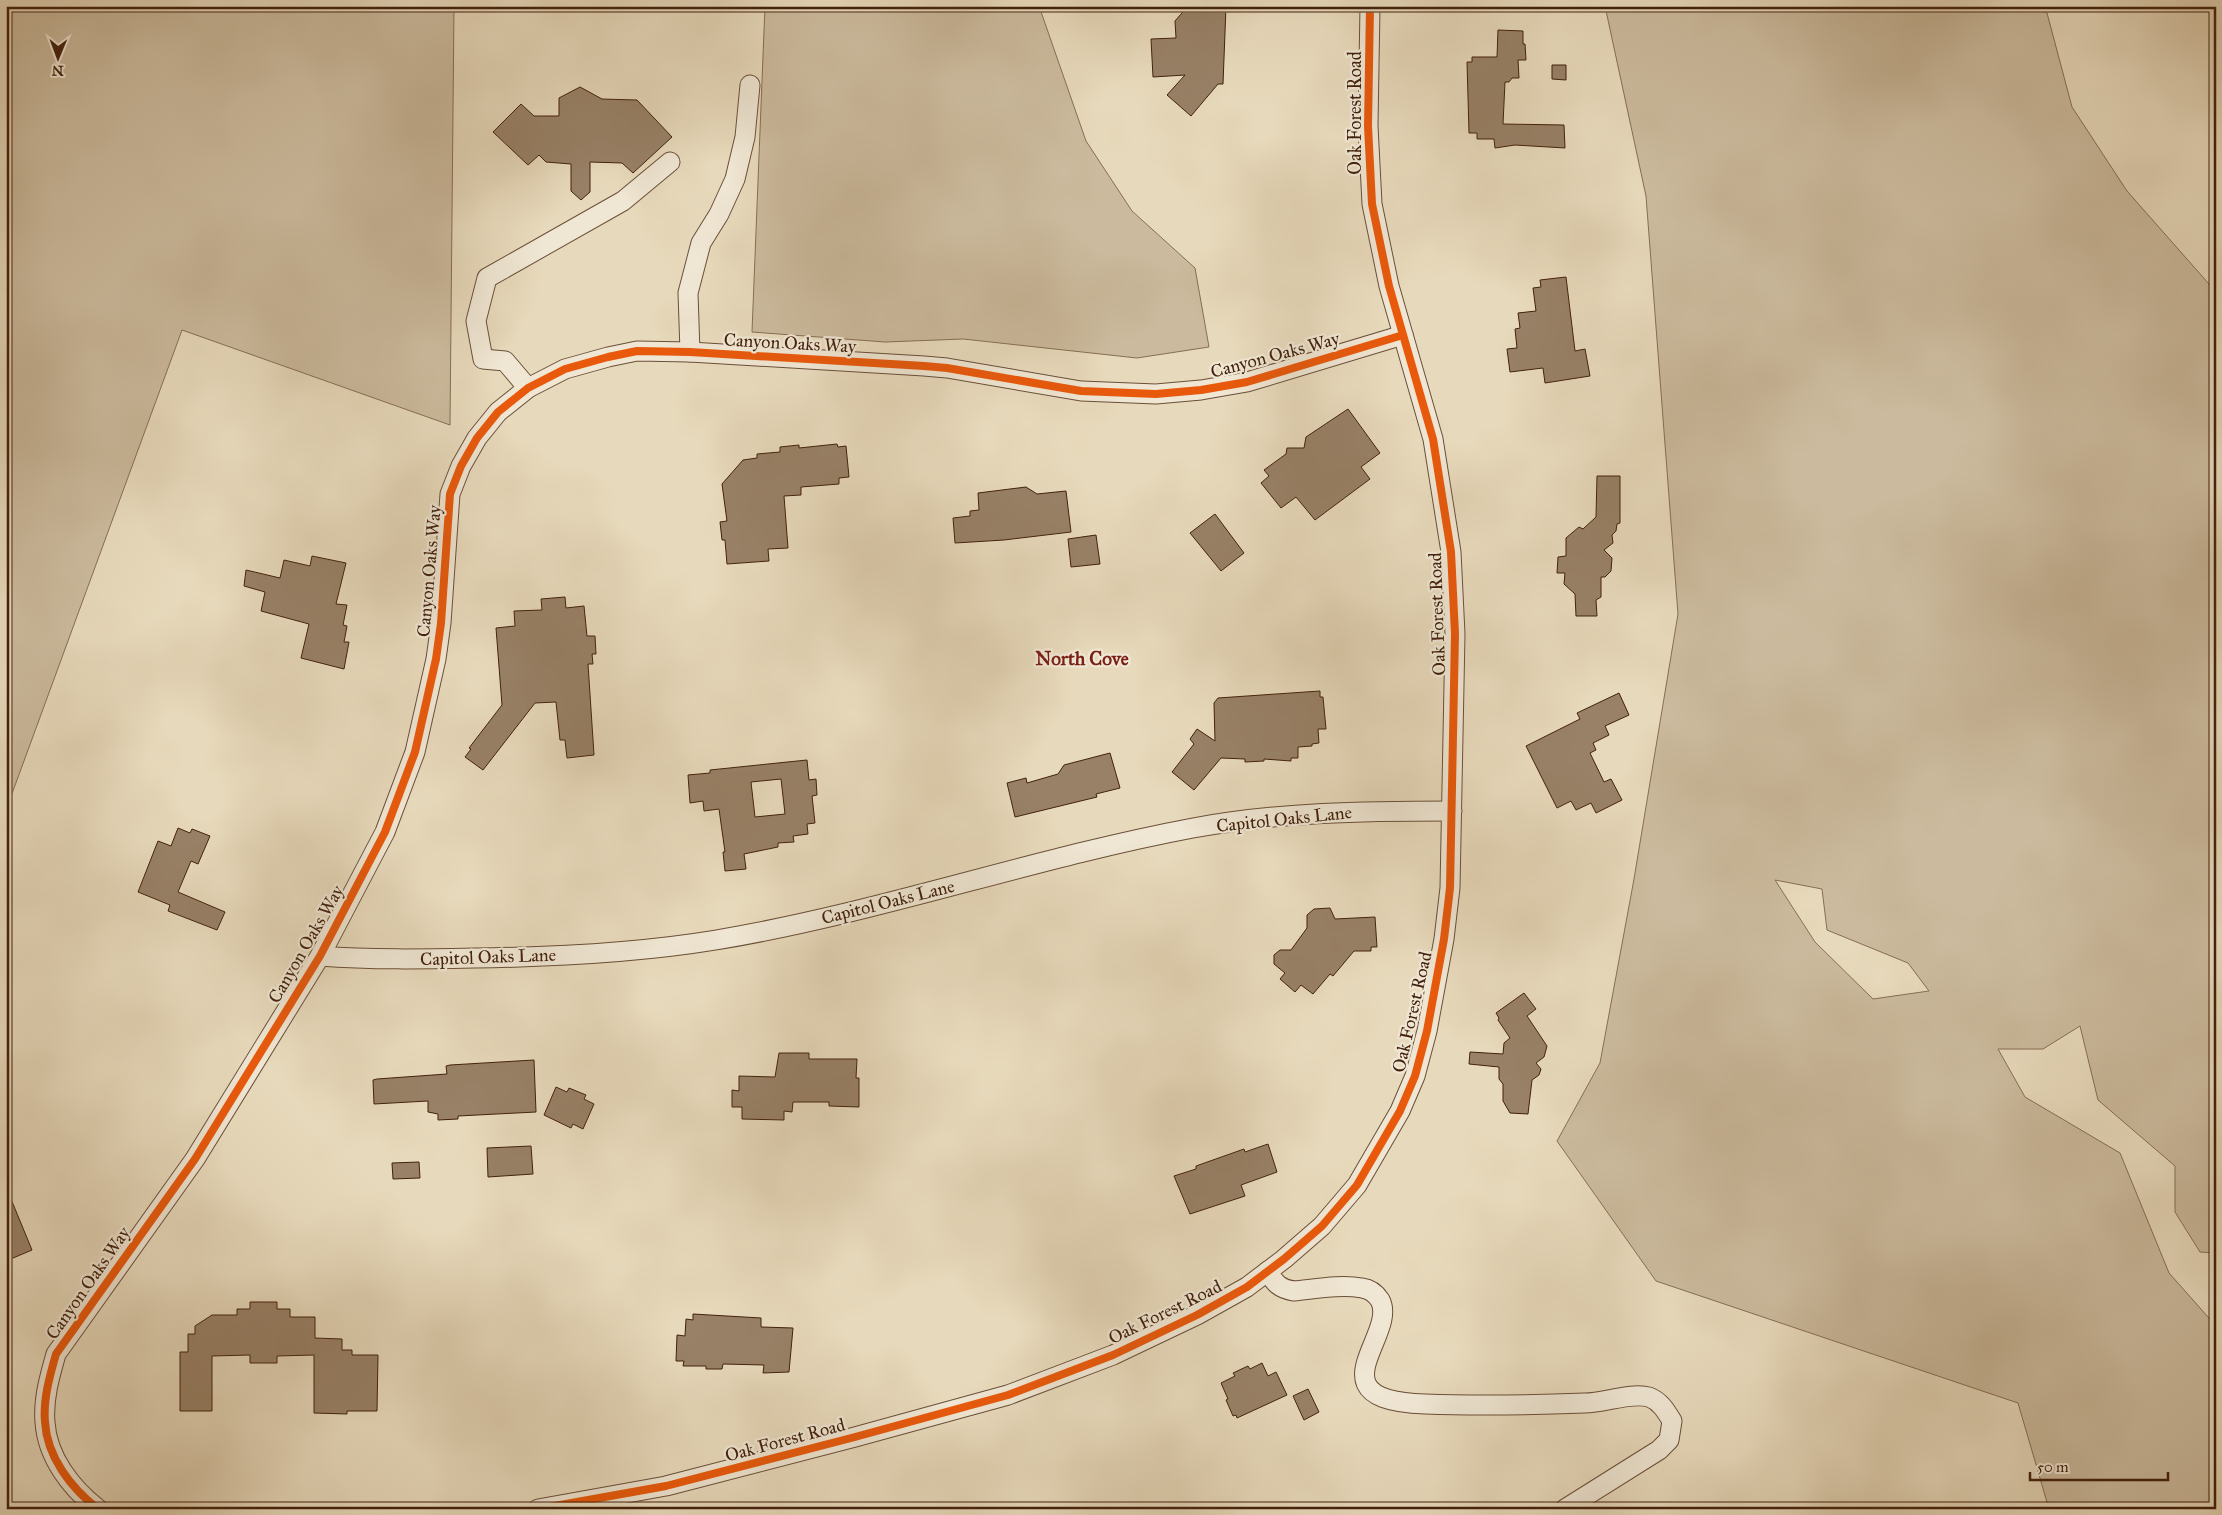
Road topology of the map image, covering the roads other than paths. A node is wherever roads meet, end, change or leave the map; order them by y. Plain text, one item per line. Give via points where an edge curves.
1 (1370, 6) edge
2 (750, 85) dead end
3 (670, 162) dead end
4 (1403, 335) junction
5 (690, 352) junction
6 (528, 388) junction
7 (1452, 811) junction
8 (320, 956) junction
9 (1268, 1271) junction
10 (98, 1509) edge
11 (538, 1509) edge
12 (1565, 1509) edge

1 - 4 street, Oak Forest Road via 1368,126 1372,204 1384,268
2 - 5 street via 745,137 735,179 701,243 688,293
3 - 6 street via 623,201 487,278 476,321 483,358 505,361
4 - 5 street, Canyon Oaks Way via 1247,382 1156,394 1080,391 947,368
4 - 7 street, Oak Forest Road via 1433,439 1451,552 1455,634
5 - 6 street, Canyon Oaks Way via 637,352 608,357 565,369
6 - 8 street, Canyon Oaks Way via 498,412 477,438 450,494 437,650 415,752 385,832
7 - 8 street, Capitol Oaks Lane via 1357,811 1196,828 823,918 676,945 518,957 369,960
7 - 9 street, Oak Forest Road via 1450,888 1444,939 1415,1076 1400,1111 1357,1184 1322,1226
8 - 10 street, Canyon Oaks Way via 195,1159 56,1354 48,1380 45,1422 54,1455 66,1477
9 - 11 street, Oak Forest Road via 1247,1287 1197,1315 1113,1355 1008,1394 666,1486
9 - 12 street via 1277,1286 1285,1290 1362,1288 1378,1297 1383,1306 1383,1318 1366,1358 1366,1380 1379,1396 1392,1401 1425,1404 1587,1403 1639,1395 1658,1402 1672,1421 1669,1440 1659,1450

